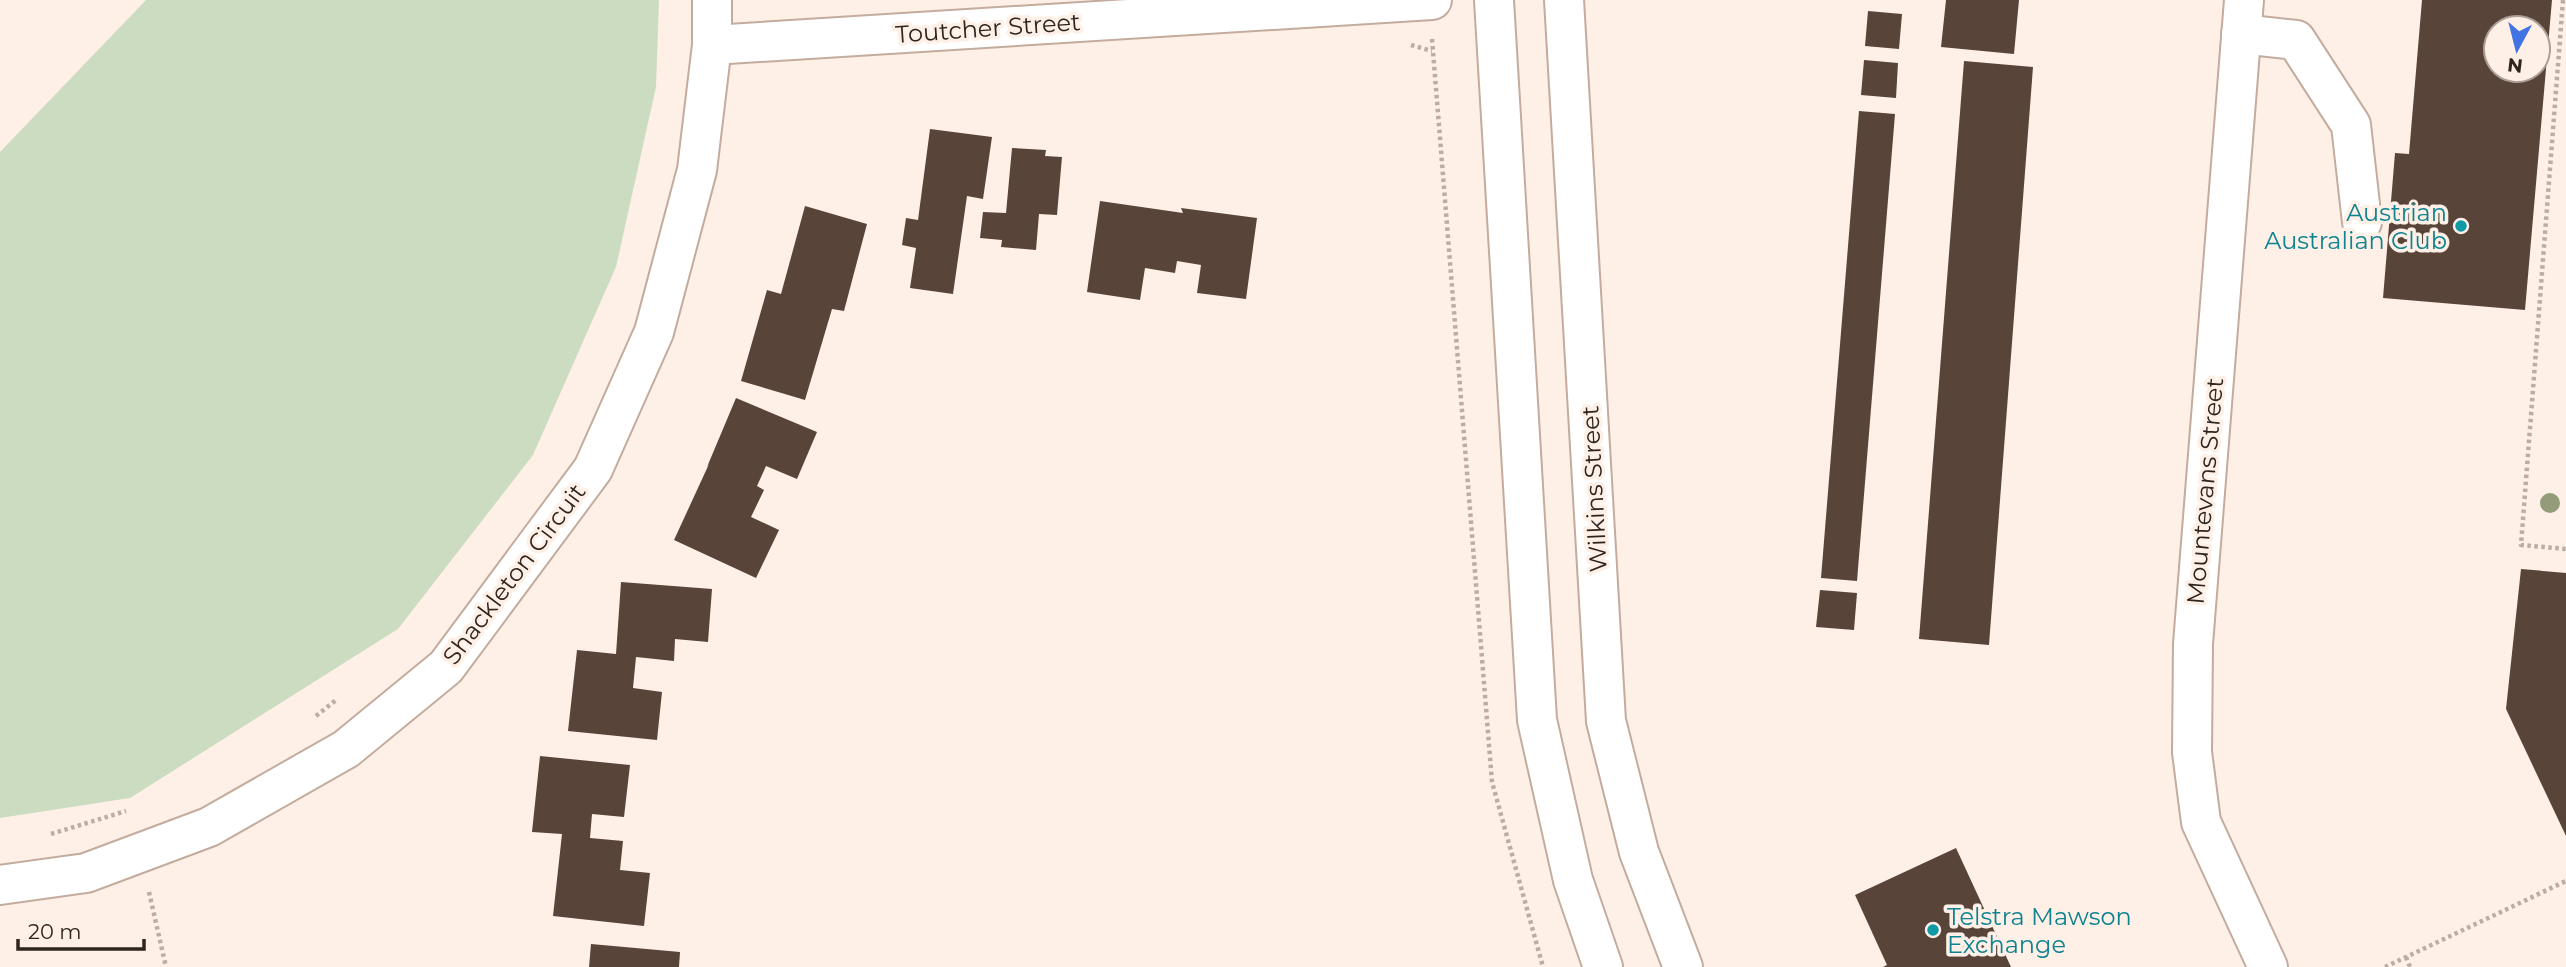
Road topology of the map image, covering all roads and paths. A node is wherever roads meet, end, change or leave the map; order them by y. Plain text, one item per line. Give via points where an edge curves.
1 (712, 0) edge
2 (1430, 0) edge
3 (1493, 0) edge
4 (1564, 0) edge
5 (2563, 0) edge
6 (2243, 17) edge
7 (712, 45) junction
8 (2362, 222) dead end
9 (2566, 549) edge
10 (345, 693) dead end
11 (313, 718) dead end
12 (130, 810) dead end
13 (39, 837) dead end
14 (2566, 881) edge
15 (0, 885) edge
16 (2406, 957) junction
17 (1544, 967) edge
18 (1603, 967) edge
19 (1683, 967) edge
20 (2268, 967) edge
21 (2385, 967) edge
22 (2410, 967) edge

1 - 7 street, Shackleton Circuit
2 - 7 street, Toutcher Street
2 - 17 path via 1492,782
3 - 18 street via 1537,720 1573,880
4 - 19 street, Wilkins Street via 1606,721 1639,852
5 - 9 path via 2521,545
6 - 8 street via 2297,40 2351,125
6 - 20 street, Mountevans Street via 2193,644 2192,752 2201,822
7 - 15 street, Shackleton Circuit via 697,170 654,332 593,469 446,667 346,749 209,827 86,873
10 - 11 path
12 - 13 path
14 - 16 path
16 - 21 path
16 - 22 path

